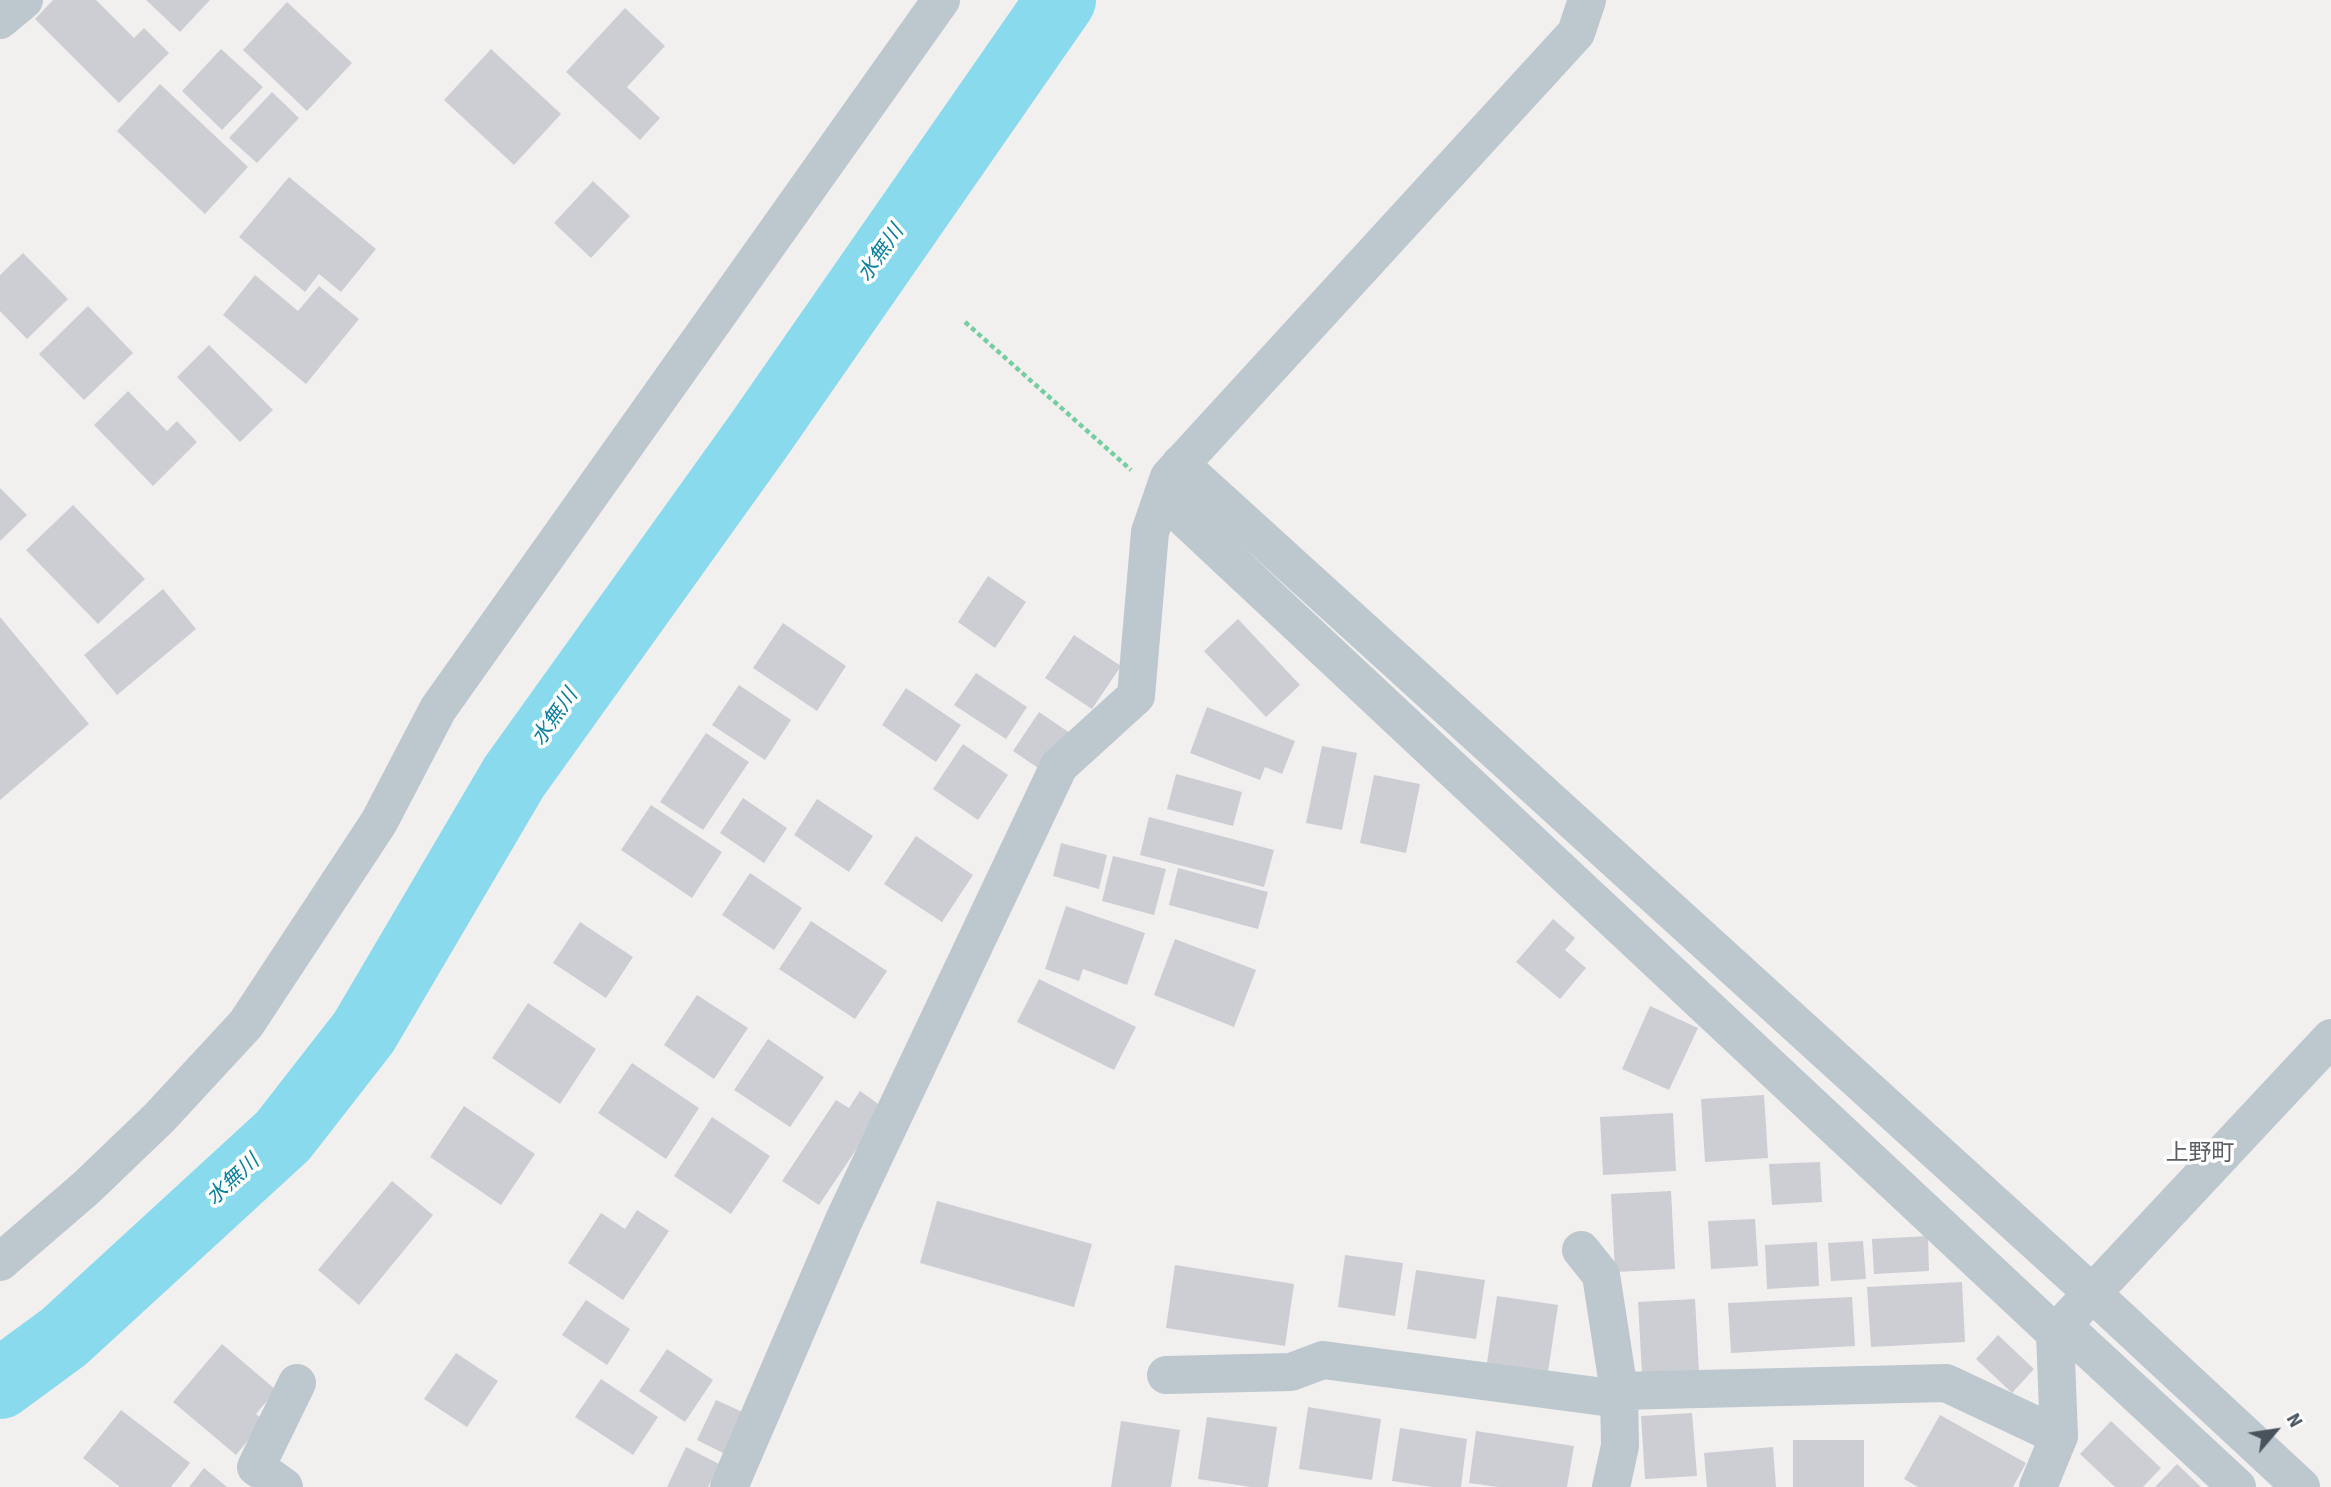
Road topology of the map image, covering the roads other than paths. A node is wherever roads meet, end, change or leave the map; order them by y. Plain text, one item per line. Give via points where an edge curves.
1 (24, 0) edge
2 (941, 0) edge
3 (1587, 0) edge
4 (0, 20) edge
5 (1180, 464) junction
6 (1162, 497) junction
7 (2331, 1038) edge
8 (1580, 1250) dead end
9 (0, 1262) edge
10 (2092, 1293) junction
11 (2059, 1329) junction
12 (1166, 1375) dead end
13 (297, 1383) dead end
14 (1619, 1391) junction
15 (2059, 1436) junction
16 (284, 1487) edge
17 (729, 1487) edge
18 (1611, 1487) edge
19 (2038, 1487) edge
20 (2237, 1487) edge
21 (2301, 1487) edge

1 - 4 street
2 - 9 street via 438,709 379,822 246,1024 132,1145
3 - 5 street via 1576,33
5 - 6 street
5 - 10 street
6 - 11 street
6 - 17 street via 1150,532 1136,696 1059,766 844,1220
7 - 10 street
8 - 14 street via 1601,1275
10 - 11 street
10 - 21 street
11 - 15 street
11 - 20 street
12 - 14 street via 1291,1371 1323,1360 1604,1397
13 - 16 street via 256,1467
14 - 15 street via 1946,1383
14 - 18 street via 1620,1446
15 - 19 street

